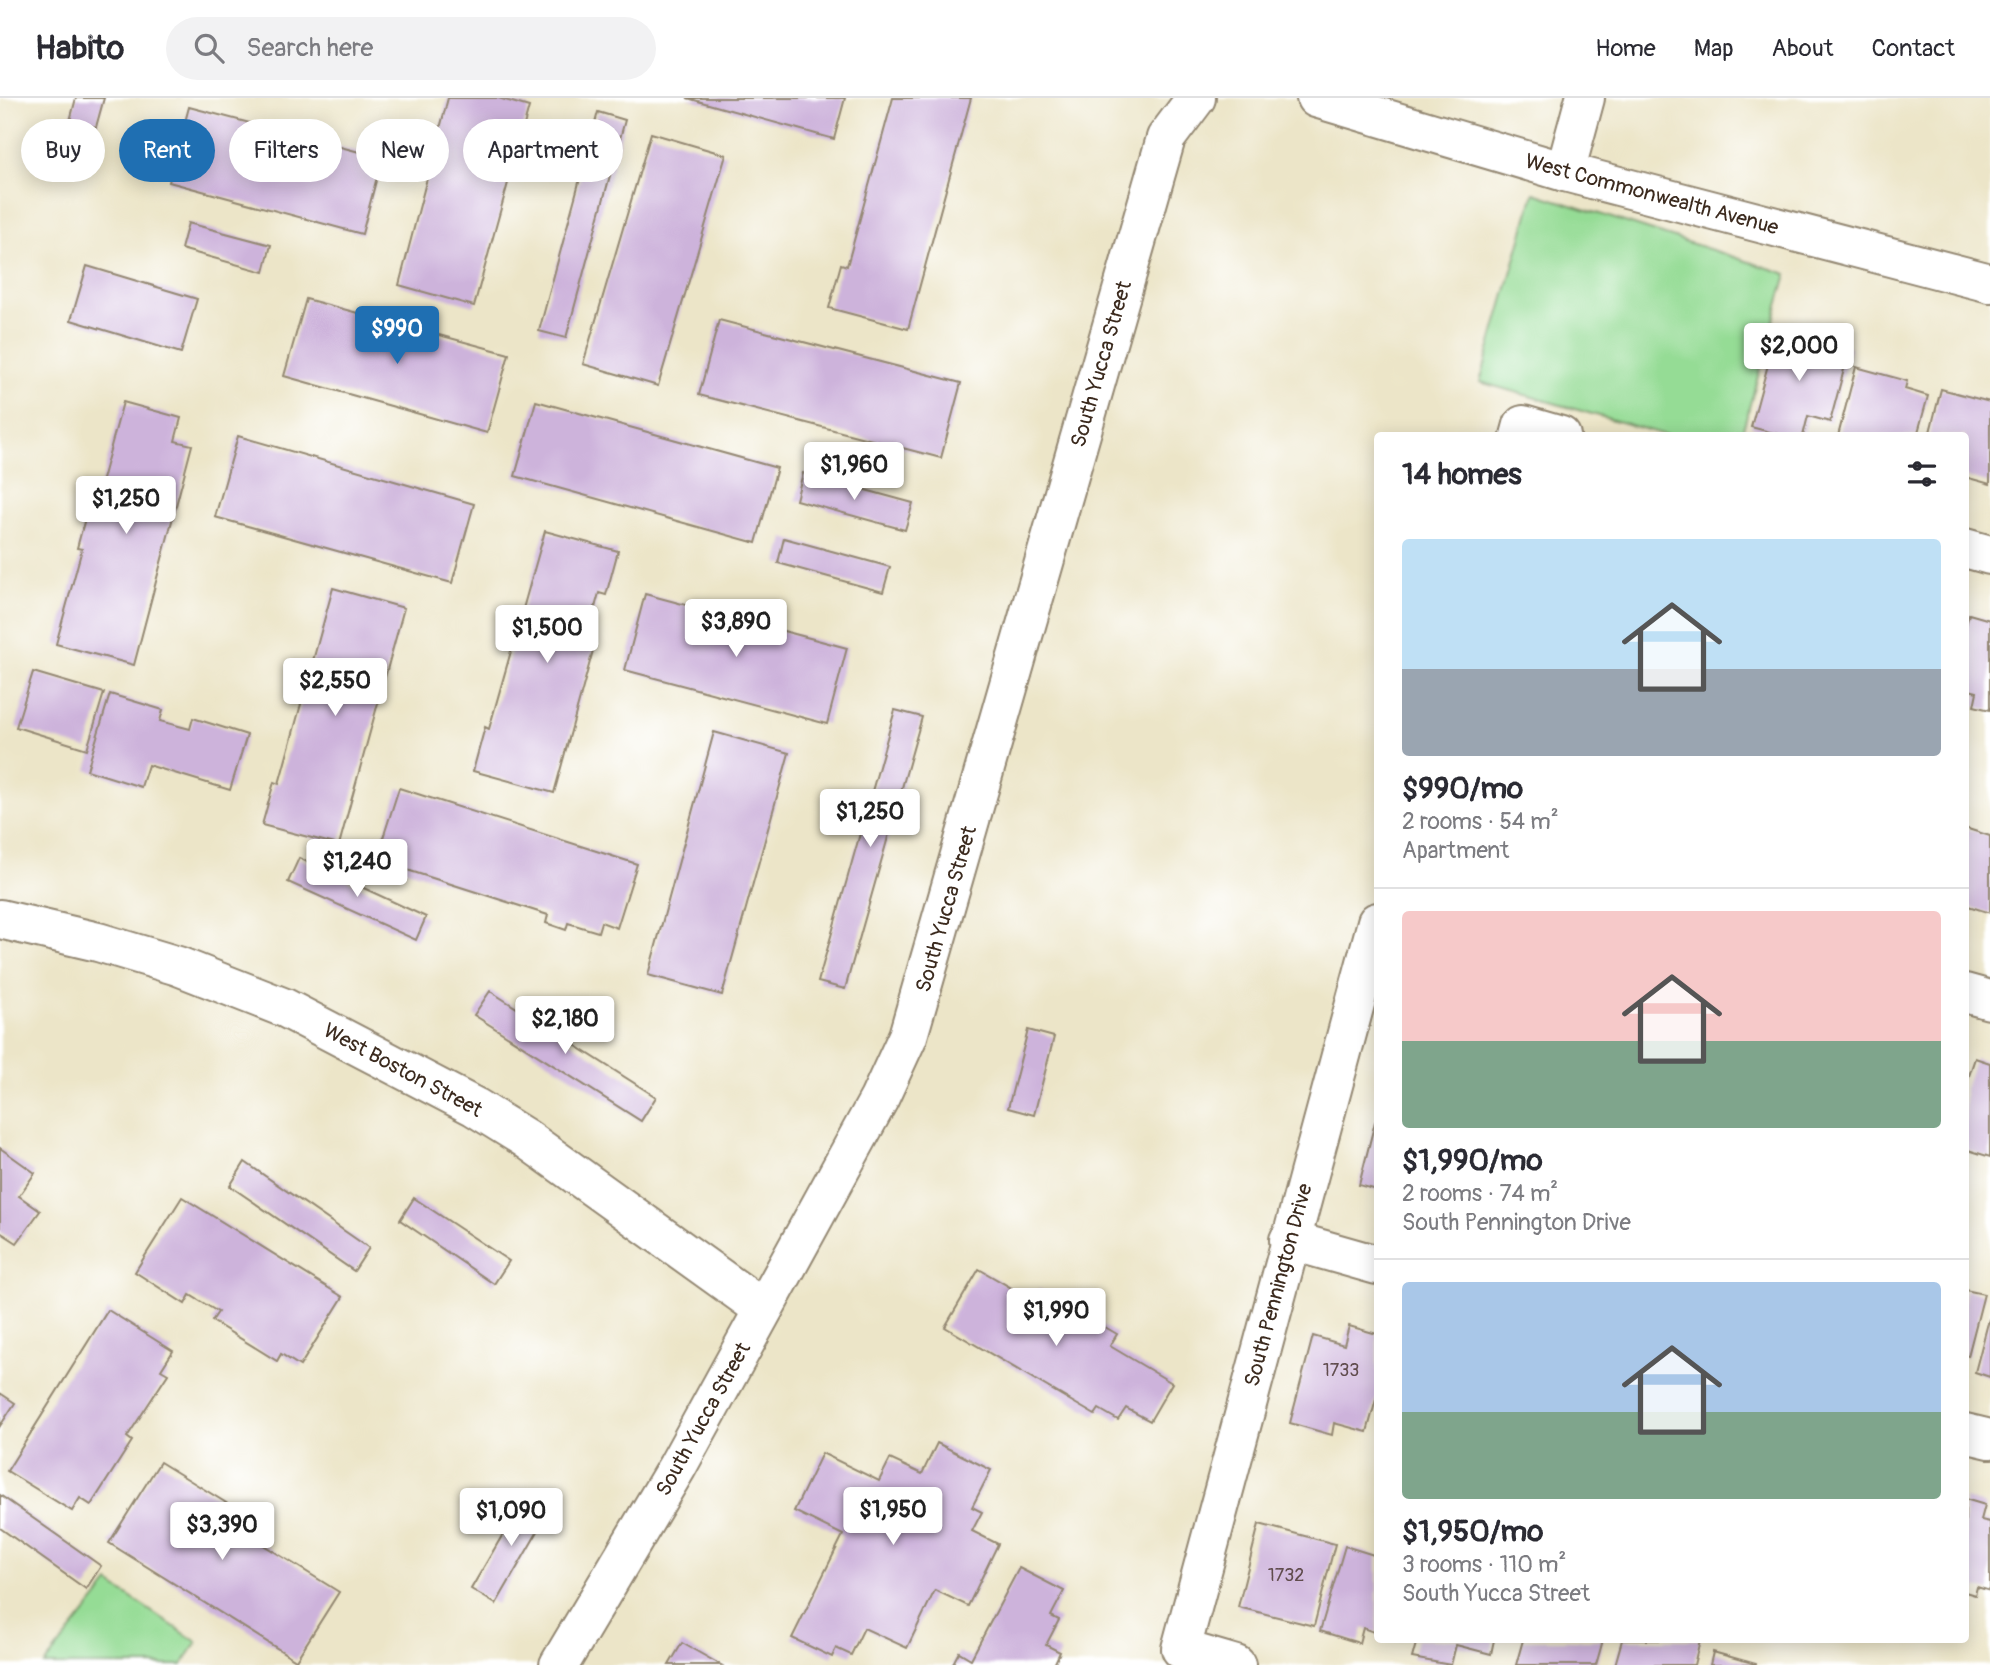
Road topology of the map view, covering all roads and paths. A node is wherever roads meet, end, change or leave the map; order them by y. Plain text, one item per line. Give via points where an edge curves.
1 (1196, 98) edge
2 (1316, 98) edge
3 (1585, 98) edge
4 (1566, 172) junction
5 (1990, 284) edge
6 (1969, 549) edge
7 (1990, 555) edge
8 (0, 919) edge
9 (1374, 933) edge
10 (1969, 994) edge
11 (1990, 1000) edge
12 (1289, 1240) junction
13 (1374, 1264) edge
14 (763, 1309) junction
15 (1969, 1434) edge
16 (1990, 1438) edge
17 (559, 1665) edge
18 (1236, 1665) edge

1 - 14 street, South Yucca Street via 1166,138 908,1036 879,1100
2 - 4 street, West Commonwealth Avenue
3 - 4 street
4 - 5 street, West Commonwealth Avenue
6 - 7 street
8 - 14 street, West Boston Street via 178,966 285,1008 525,1138
9 - 12 street, South Pennington Drive
10 - 11 street
12 - 13 street
12 - 18 street, South Pennington Drive via 1181,1649
14 - 17 street, South Yucca Street via 677,1467
15 - 16 street

